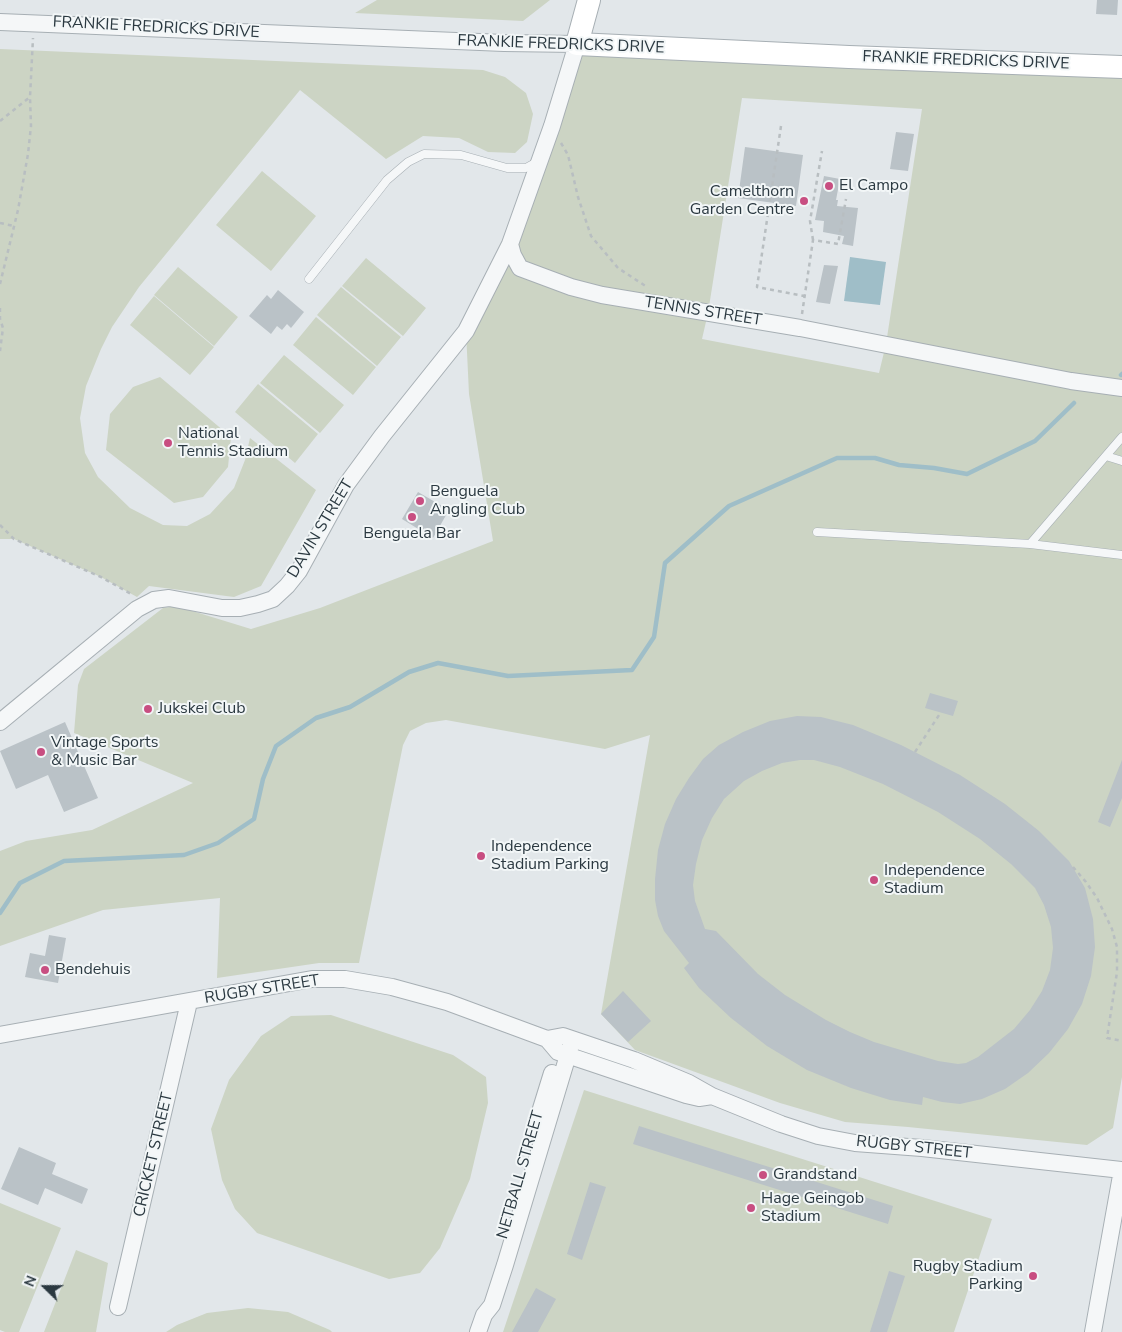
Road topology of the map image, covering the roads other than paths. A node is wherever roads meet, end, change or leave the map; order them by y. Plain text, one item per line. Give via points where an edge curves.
1 (589, 0) edge
2 (0, 22) edge
3 (576, 44) junction
4 (1122, 67) edge
5 (539, 161) junction
6 (510, 244) junction
7 (308, 279) dead end
8 (1122, 388) edge
9 (1122, 437) edge
10 (1106, 456) junction
11 (1122, 461) edge
12 (817, 532) dead end
13 (1030, 544) junction
14 (1122, 554) edge
15 (0, 722) edge
16 (189, 1002) junction
17 (0, 1035) edge
18 (566, 1046) junction
19 (1122, 1170) edge
20 (118, 1307) dead end
21 (478, 1332) edge
22 (1093, 1332) edge

1 - 3 street
2 - 3 street, FRANKIE FREDRICKS DRIVE
3 - 4 street, FRANKIE FREDRICKS DRIVE
3 - 5 street
5 - 6 street
5 - 7 lane via 526,168 507,168 461,154 424,154 408,162 388,180
6 - 8 street, TENNIS STREET via 520,268 602,296 800,328
6 - 15 street, DAVIN STREET via 466,331 346,485 287,586 273,598 240,608 222,608 169,598 154,600 137,609
9 - 10 lane
10 - 11 lane
10 - 13 lane
12 - 13 lane
13 - 14 lane
16 - 17 street, RUGBY STREET
16 - 18 street, RUGBY STREET via 312,979 345,979 392,986 447,1002
16 - 20 street, CRICKET STREET
18 - 19 street, RUGBY STREET via 642,1063 712,1096 818,1136 855,1143
18 - 21 street, NETBALL STREET via 484,1298 484,1315
19 - 22 street

